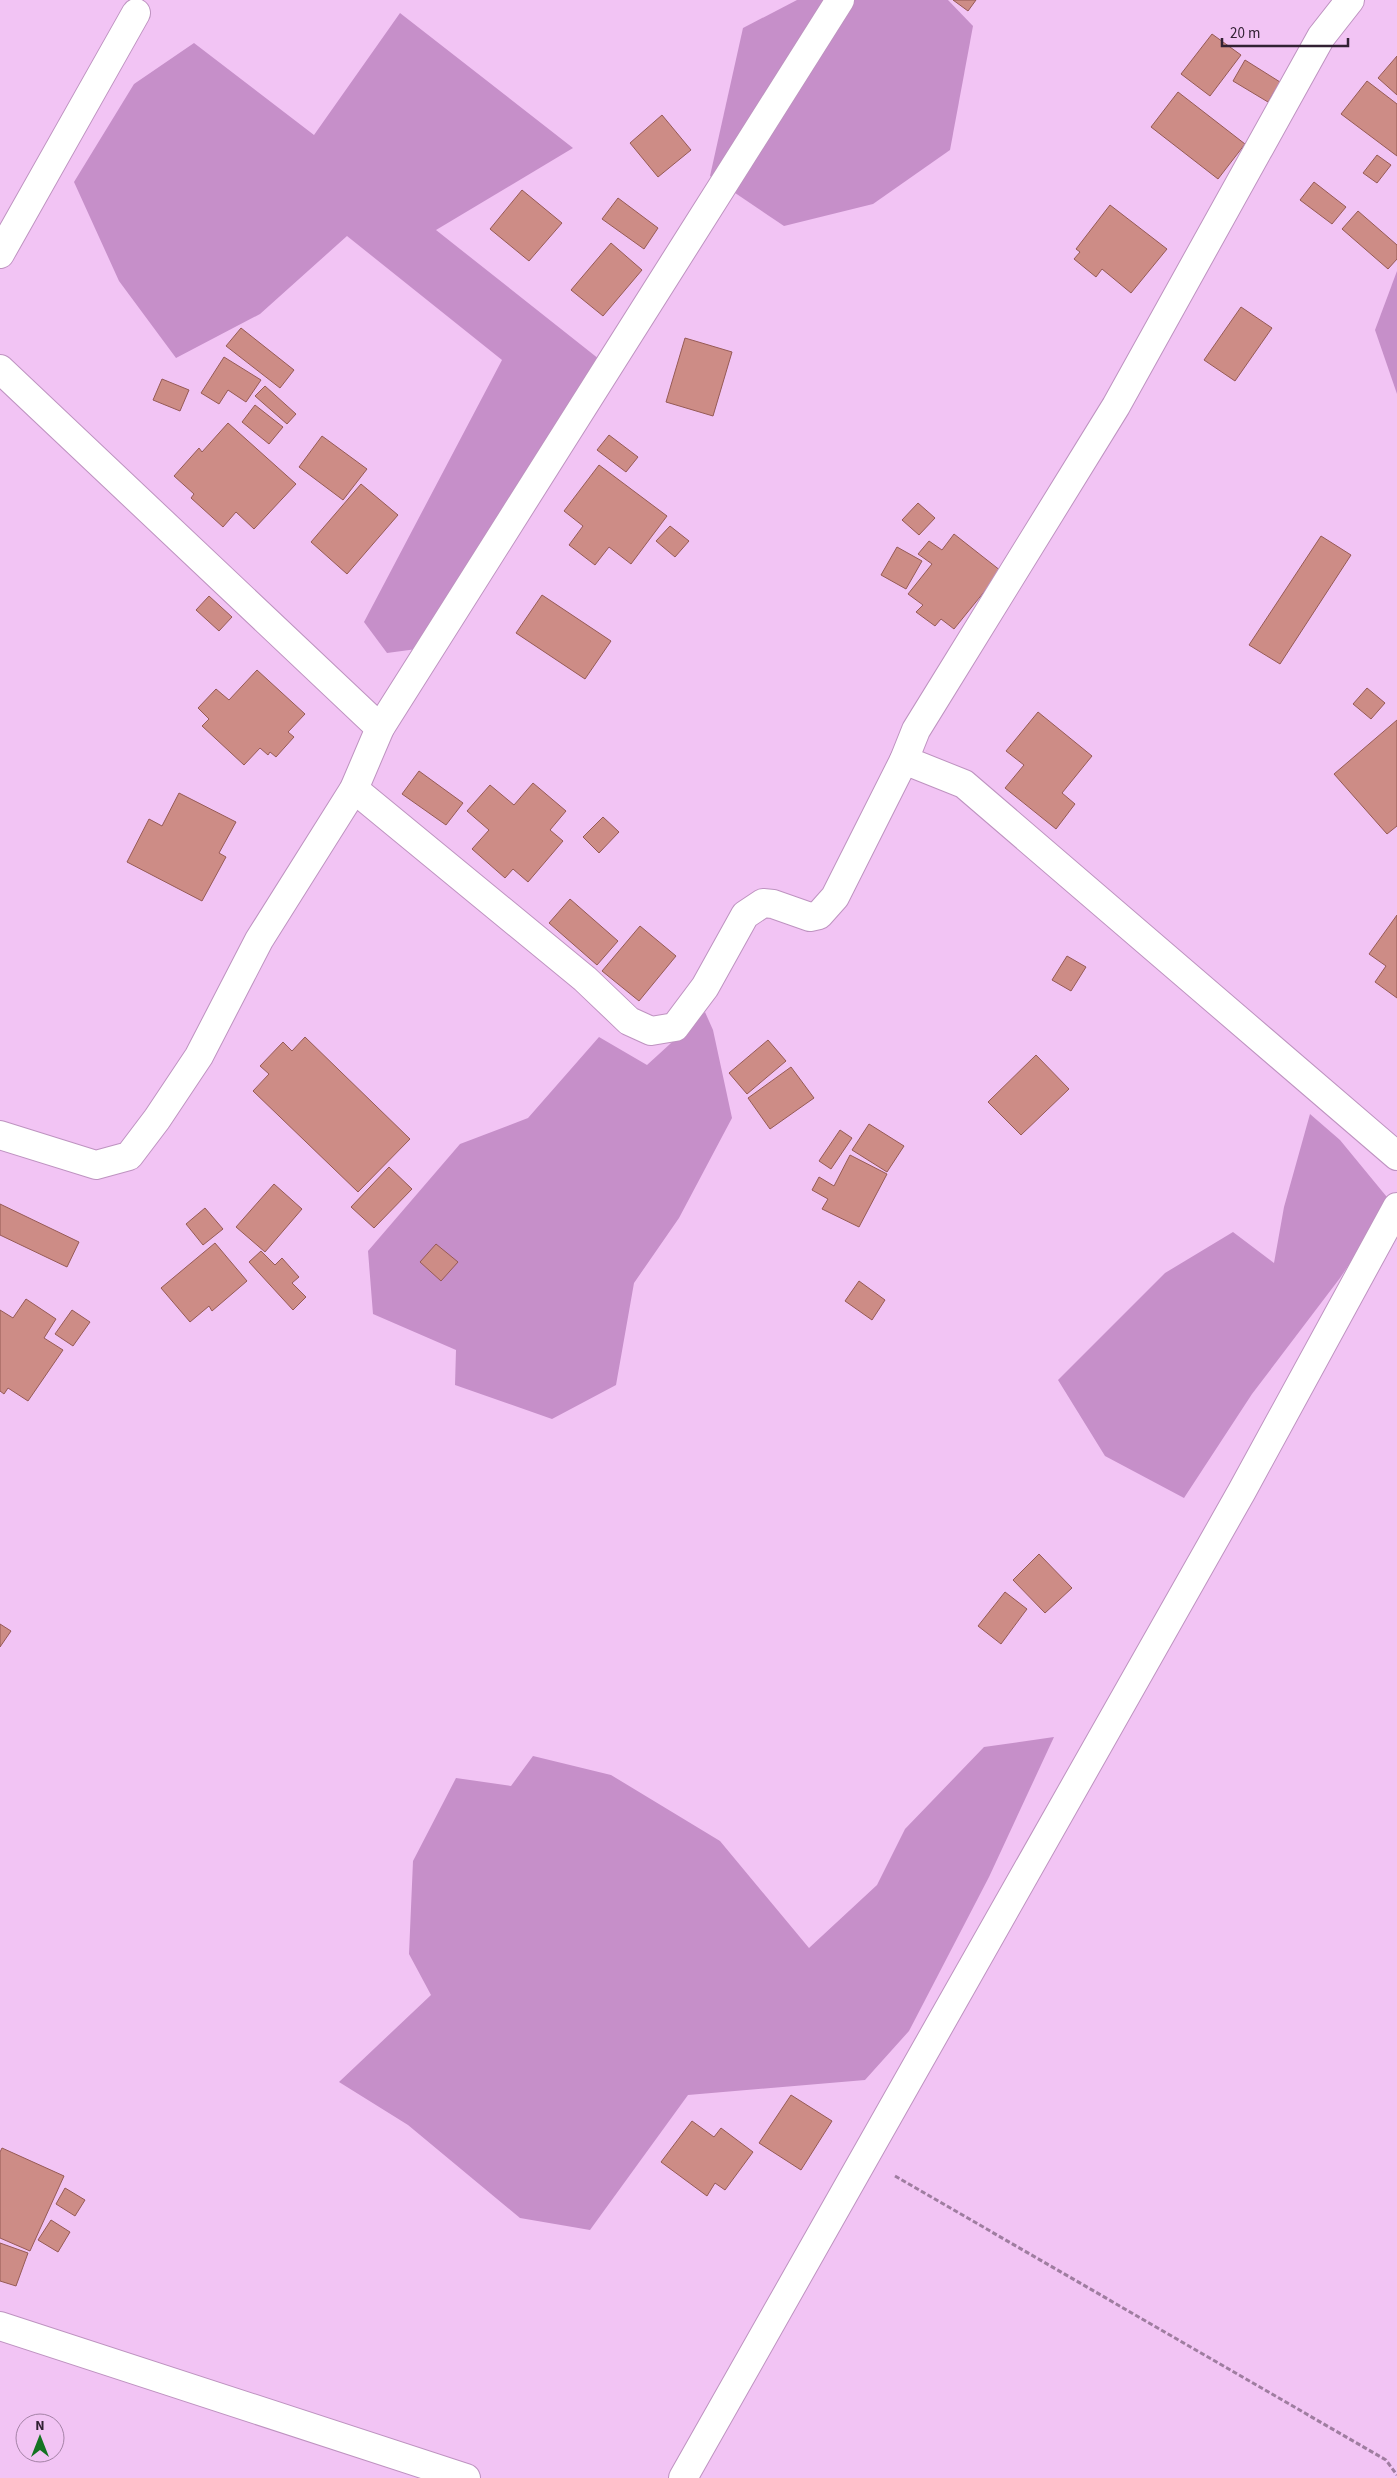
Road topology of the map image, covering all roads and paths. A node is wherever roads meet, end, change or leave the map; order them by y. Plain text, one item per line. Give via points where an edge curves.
1 (840, 0) edge
2 (1350, 0) edge
3 (136, 13) dead end
4 (0, 254) edge
5 (0, 369) edge
6 (380, 728) junction
7 (904, 760) junction
8 (354, 789) junction
9 (0, 1135) edge
10 (1397, 1156) edge
11 (1397, 1207) edge
12 (864, 2158) junction
13 (0, 2326) edge
14 (1397, 2475) edge
15 (466, 2478) edge
16 (682, 2478) edge

1 - 6 street
2 - 7 street via 1321,37 1116,406 916,730
3 - 4 street
5 - 6 street
6 - 8 street
7 - 8 street via 835,897 819,915 810,917 763,903 745,915 705,987 675,1027 652,1031 629,1021 585,979
7 - 10 street via 964,784
8 - 9 street via 259,940 199,1056 158,1119 129,1156 96,1165
11 - 12 street via 1242,1491
12 - 14 path via 1386,2460
12 - 16 street
13 - 15 street

